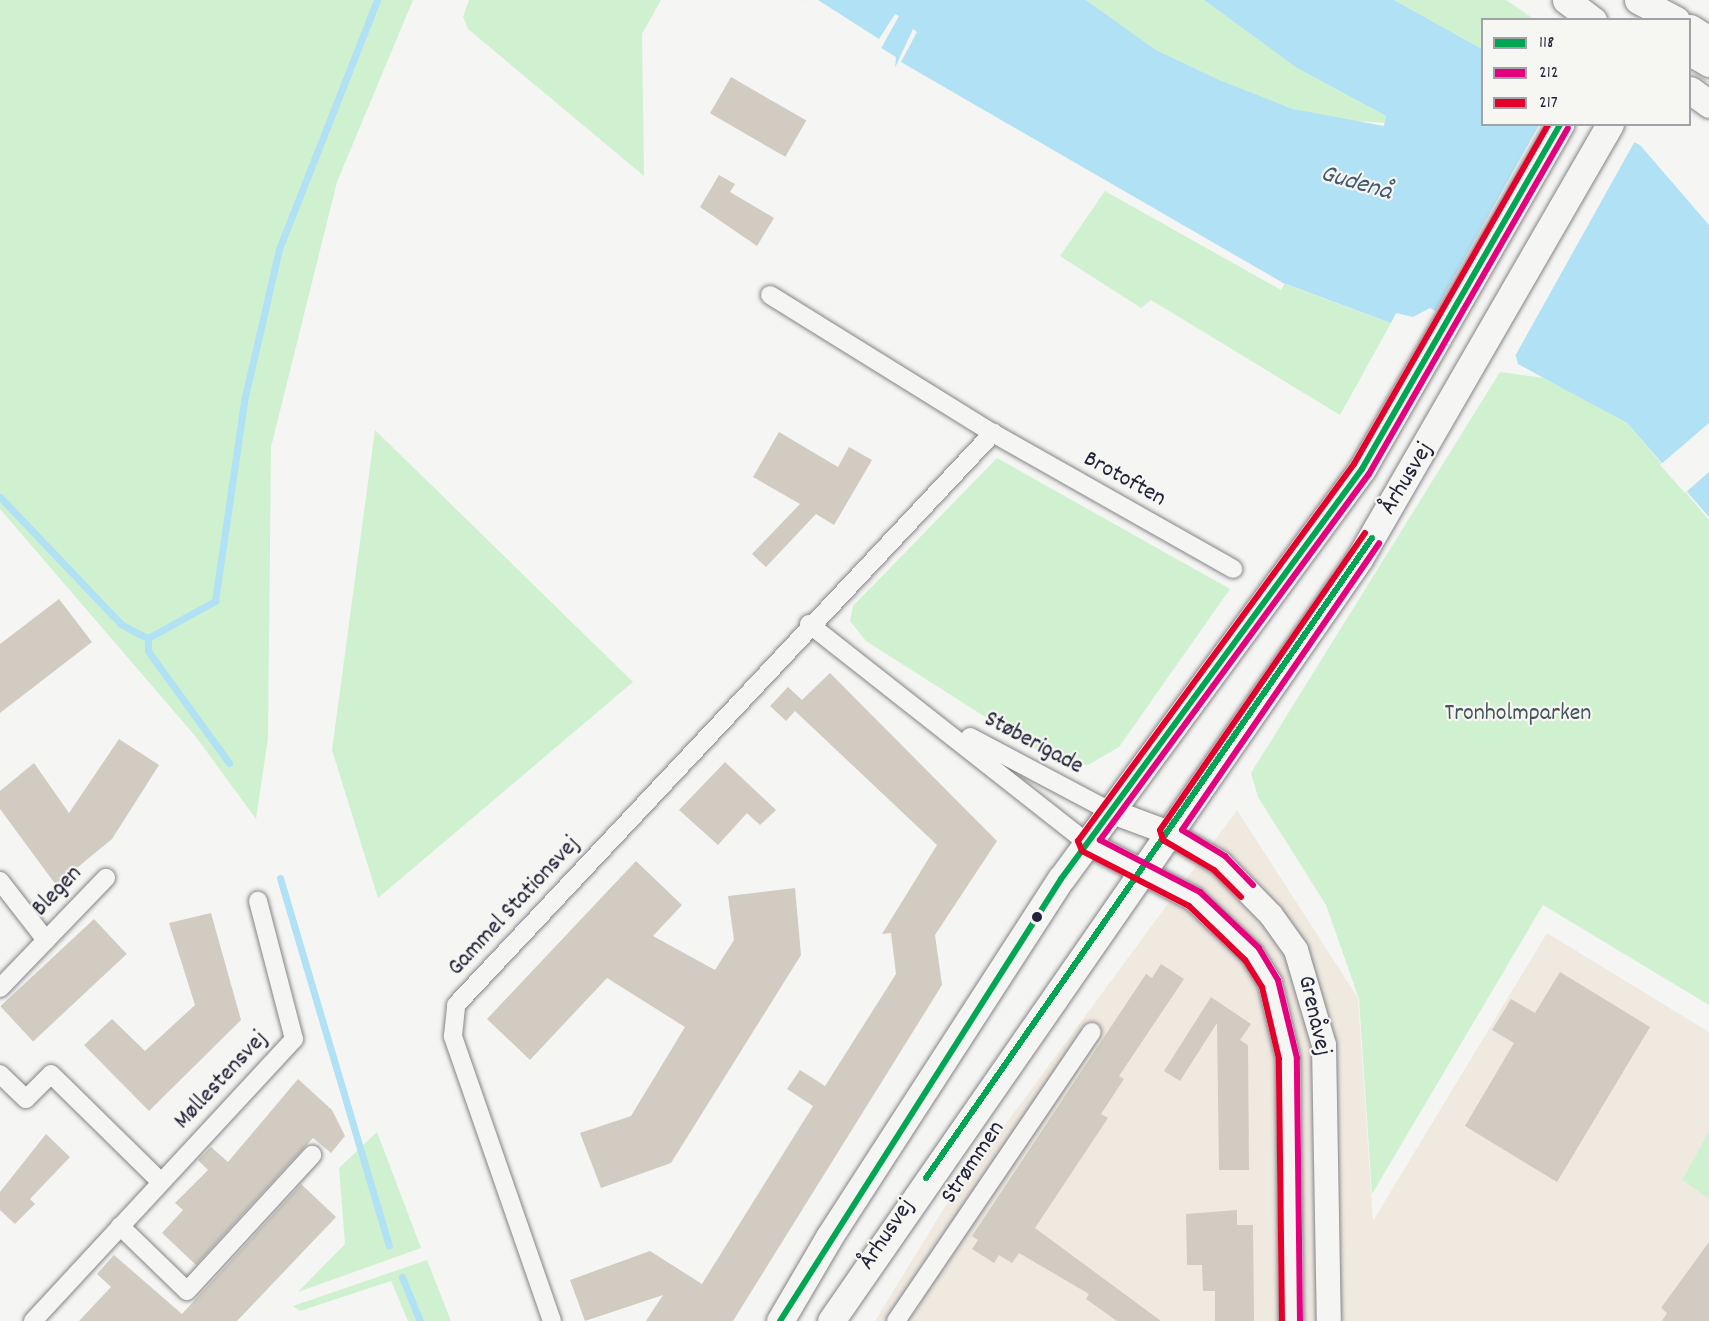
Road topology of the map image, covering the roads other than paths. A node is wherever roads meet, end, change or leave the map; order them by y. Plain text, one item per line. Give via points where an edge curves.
1 (1566, 0) edge
2 (1626, 0) edge
3 (1638, 0) edge
4 (1590, 18) edge
5 (1636, 18) edge
6 (1672, 18) edge
7 (1691, 29) edge
8 (1709, 40) edge
9 (1691, 52) edge
10 (1709, 63) edge
11 (1691, 91) edge
12 (1709, 104) edge
13 (1559, 126) edge
14 (1609, 126) edge
15 (770, 295) dead end
16 (993, 433) junction
17 (1233, 568) dead end
18 (809, 624) junction
19 (934, 718) junction
20 (1110, 811) junction
21 (1169, 833) junction
22 (1087, 843) junction
23 (1143, 870) junction
24 (106, 878) dead end
25 (0, 881) edge
26 (258, 901) dead end
27 (46, 940) junction
28 (0, 988) edge
29 (1092, 1032) dead end
30 (0, 1074) edge
31 (312, 1155) dead end
32 (160, 1181) junction
33 (120, 1226) junction
34 (33, 1321) edge
35 (552, 1321) edge
36 (780, 1321) edge
37 (831, 1321) edge
38 (896, 1321) edge
39 (1291, 1321) edge
40 (1329, 1321) edge

1 - 4 main road
2 - 5 main road
3 - 6 main road
7 - 8 main road
9 - 10 main road
11 - 12 main road
13 - 20 main road, Århusvej via 1450,322 1362,469
14 - 21 main road, Århusvej via 1488,343 1359,559
15 - 16 street, Brotoften
16 - 17 street, Brotoften
16 - 18 street
18 - 19 street, Støberigade
18 - 35 street, Gammel Stationsvej via 456,1005 453,1036
19 - 20 street, Støberigade
19 - 22 street, Støberigade
20 - 21 street, Grenåvej
20 - 22 main road, Århusvej
21 - 23 main road, Århusvej
21 - 40 street, Grenåvej via 1220,863 1271,915 1296,950 1312,994 1324,1045
22 - 23 street, Grenåvej
22 - 36 main road, Århusvej via 829,1237
23 - 37 main road, Århusvej
23 - 39 street, Grenåvej via 1194,899 1230,930 1270,983 1282,1016 1288,1058
24 - 27 street, Blegen
25 - 27 street, Blegen
26 - 32 street, Møllestensvej via 294,1039
27 - 28 street, Blegen
29 - 38 street, Strømmen
30 - 32 street via 26,1099 51,1074
31 - 33 street via 187,1291
32 - 33 street, Møllestensvej
33 - 34 street, Møllestensvej

